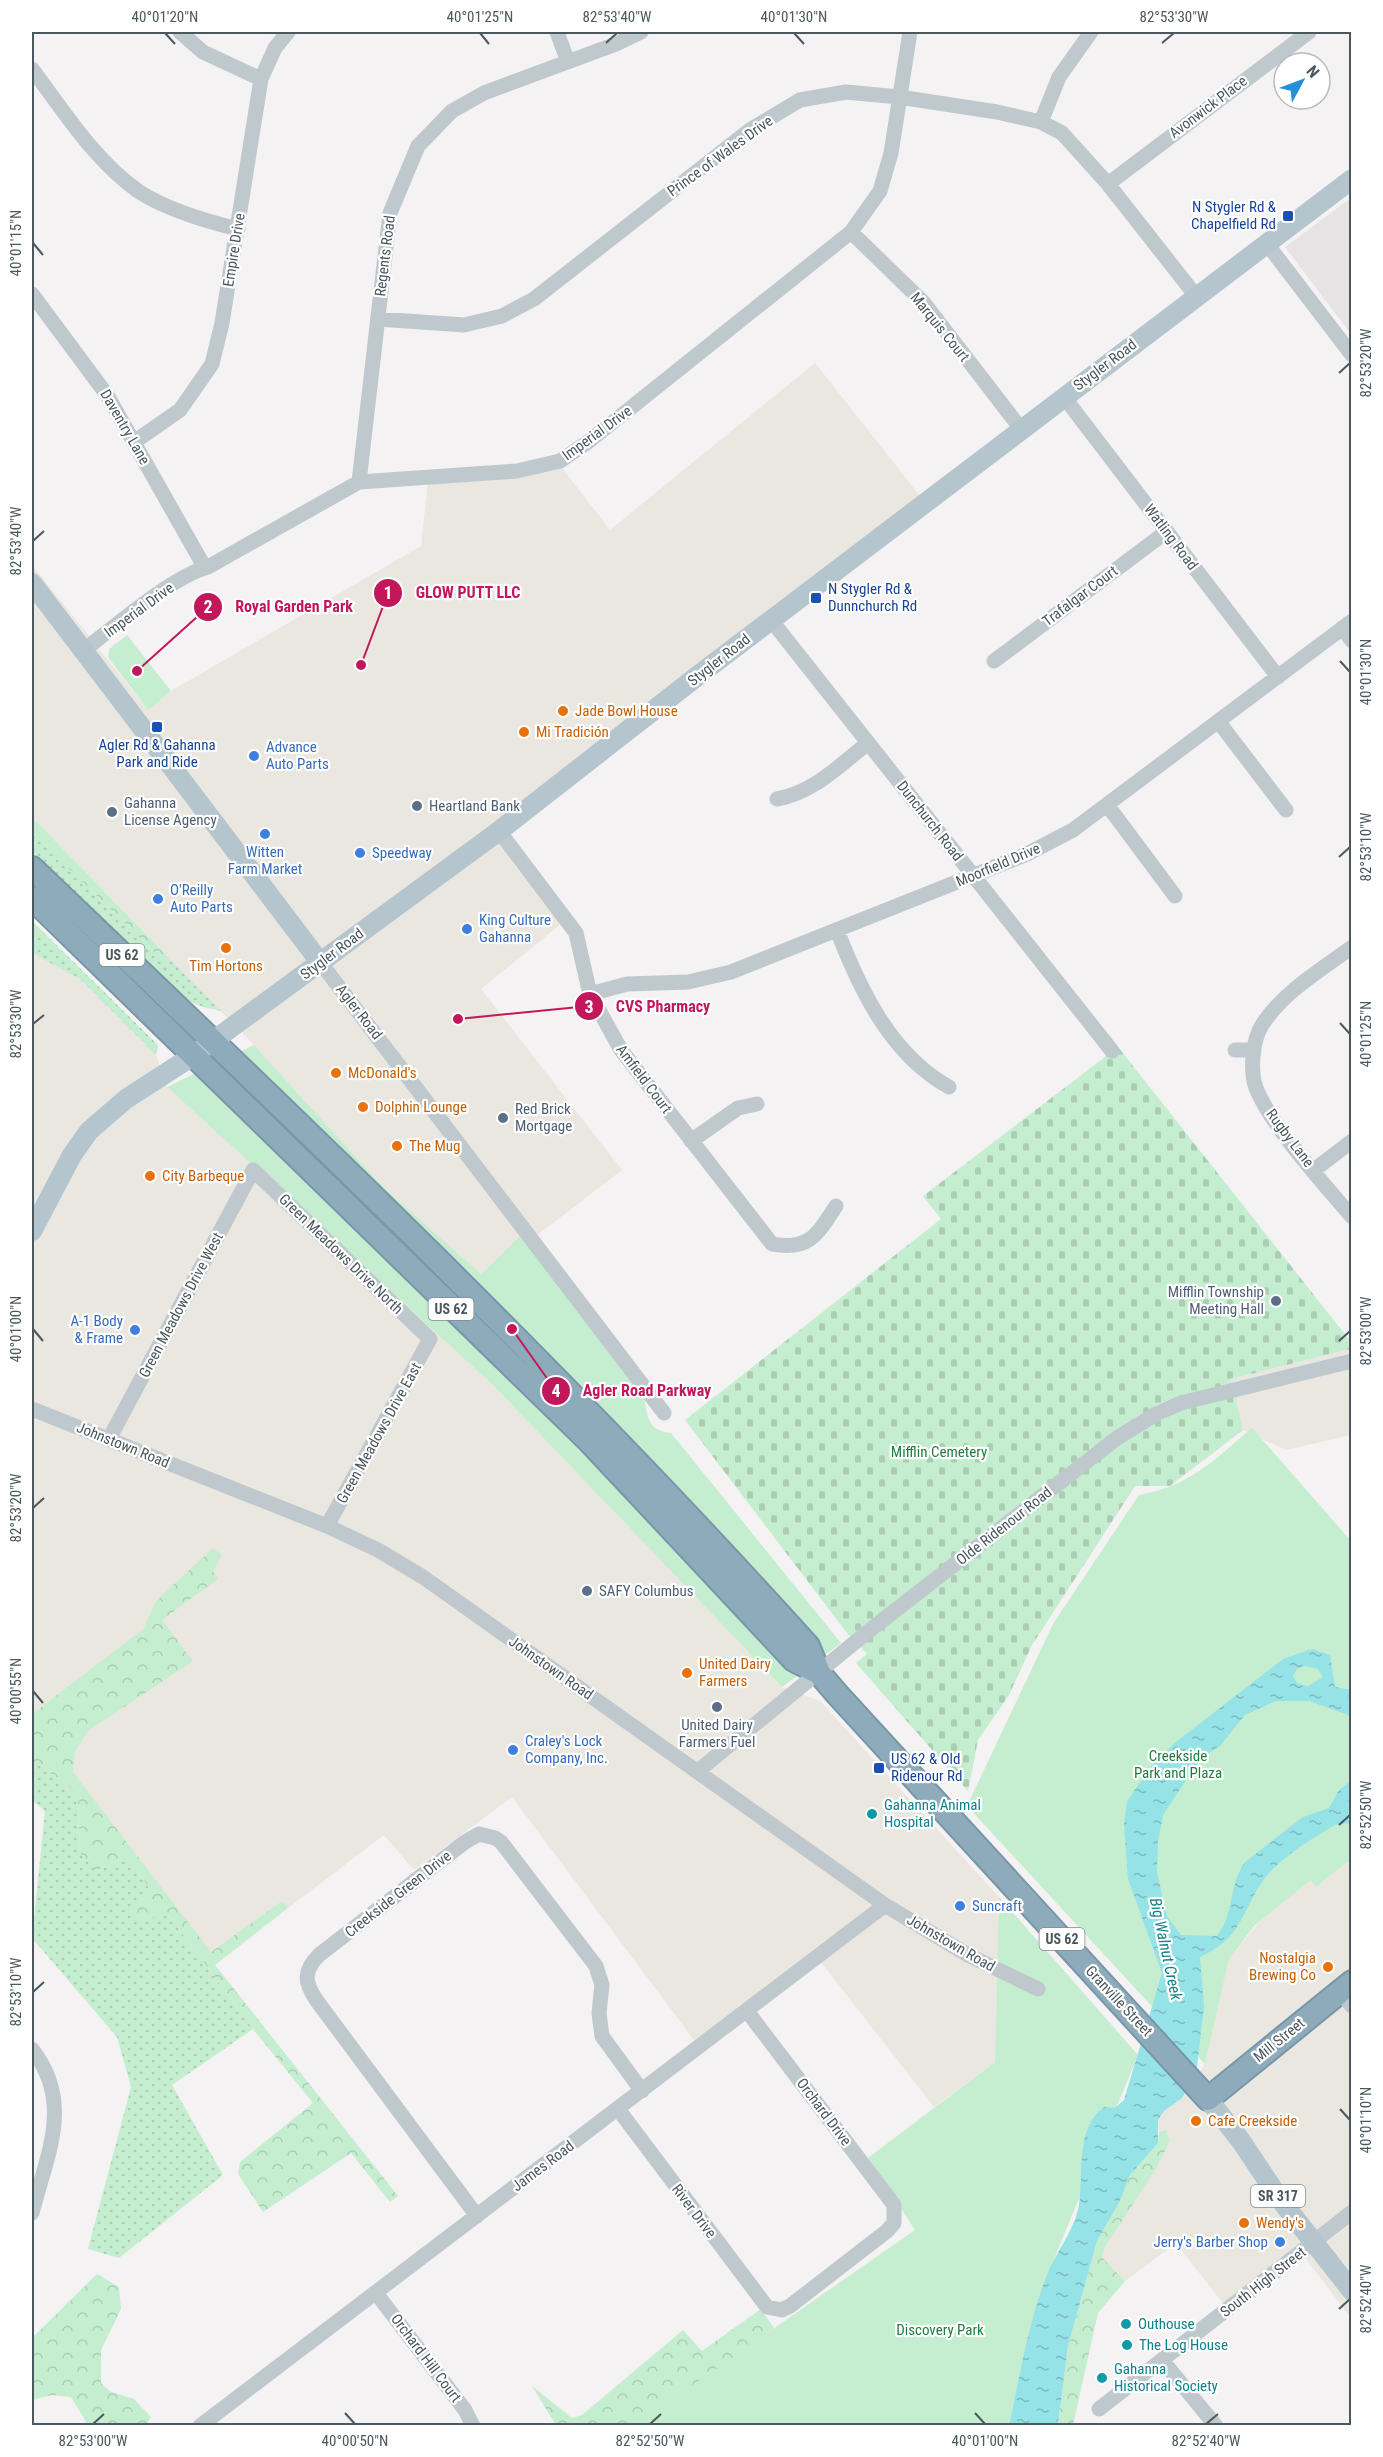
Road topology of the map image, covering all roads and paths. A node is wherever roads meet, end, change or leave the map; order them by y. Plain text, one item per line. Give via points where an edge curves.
1 (180, 32) edge
2 (288, 32) edge
3 (557, 32) edge
4 (641, 32) edge
5 (910, 32) edge
6 (1091, 32) edge
7 (1309, 32) edge
8 (568, 62) junction
9 (32, 69) edge
10 (261, 79) junction
11 (899, 97) junction
12 (1041, 122) junction
13 (1352, 179) edge
14 (1108, 184) junction
15 (238, 229) junction
16 (851, 232) junction
17 (1267, 244) junction
18 (32, 294) edge
19 (1196, 296) junction
20 (378, 319) junction
21 (1352, 355) edge
22 (1064, 397) junction
23 (1021, 429) junction
24 (134, 442) junction
25 (359, 482) junction
26 (1166, 532) junction
27 (205, 568) junction
28 (32, 583) edge
29 (771, 620) junction
30 (1348, 630) edge
31 (83, 651) junction
32 (994, 661) dead end
33 (1278, 677) junction
34 (1218, 721) junction
35 (868, 743) junction
36 (777, 799) dead end
37 (1107, 806) junction
38 (1287, 810) dead end
39 (500, 831) junction
40 (32, 868) edge
41 (974, 876) junction
42 (1175, 896) dead end
43 (32, 898) edge
44 (837, 930) junction
45 (1352, 947) edge
46 (321, 962) junction
47 (590, 994) junction
48 (213, 1041) junction
49 (1235, 1050) dead end
50 (1254, 1050) junction
51 (1112, 1051) dead end
52 (194, 1055) junction
53 (949, 1087) dead end
54 (757, 1104) dead end
55 (691, 1141) junction
56 (1352, 1141) edge
57 (253, 1170) joint
58 (1314, 1170) junction
59 (836, 1206) dead end
60 (1352, 1217) edge
61 (32, 1231) edge
62 (430, 1339) joint
63 (1352, 1361) edge
64 (32, 1409) edge
65 (664, 1413) dead end
66 (109, 1439) junction
67 (327, 1526) junction
68 (819, 1673) junction
69 (698, 1771) junction
70 (885, 1905) junction
71 (1038, 1989) dead end
72 (1348, 1993) edge
73 (747, 2011) junction
74 (32, 2049) edge
75 (642, 2091) junction
76 (1204, 2094) junction
77 (618, 2109) junction
78 (1352, 2212) edge
79 (32, 2213) edge
80 (477, 2216) junction
81 (1313, 2242) junction
82 (1352, 2291) edge
83 (376, 2293) junction
84 (773, 2309) joint
85 (1162, 2360) junction
86 (1099, 2409) dead end
87 (200, 2426) edge
88 (473, 2426) edge
89 (1216, 2426) edge

1 - 10 street via 203,52
2 - 10 street, Empire Drive via 275,48
3 - 8 street
4 - 8 street, Regents Road
5 - 11 street, Imperial Drive
6 - 12 street via 1059,77
7 - 14 street, Avonwick Place
8 - 20 street, Regents Road via 483,93 452,111 418,146 390,213
9 - 15 street via 97,154 139,191 199,219
10 - 15 street, Empire Drive
11 - 12 street, Prince of Wales Drive
11 - 16 street, Imperial Drive via 891,153 880,191
11 - 20 street, Prince of Wales Drive via 846,92 800,100 750,130 534,299 502,316 464,325
12 - 14 street, Prince of Wales Drive via 1062,133
13 - 17 main road, Stygler Road
14 - 19 street, Prince of Wales Drive
15 - 24 street, Empire Drive via 212,364 180,410
16 - 23 street, Marquis Court via 924,303
16 - 25 street, Imperial Drive via 560,461 517,471
17 - 19 main road, Stygler Road
17 - 21 street
18 - 24 street, Daventry Lane via 108,395
19 - 22 main road, Stygler Road
20 - 25 street, Regents Road
22 - 23 main road, Stygler Road
22 - 26 street, Watling Road
23 - 29 main road, Stygler Road
24 - 27 street, Daventry Lane
25 - 27 street, Imperial Drive
26 - 32 street, Trafalgar Court
26 - 33 street, Watling Road
27 - 31 street, Imperial Drive via 145,603
28 - 31 main road, Agler Road
29 - 35 street, Dunchurch Road
29 - 39 main road, Stygler Road
30 - 33 street, Moorfield Drive
31 - 46 main road, Agler Road
33 - 34 street, Moorfield Drive
34 - 37 street, Moorfield Drive
34 - 38 street
35 - 36 street via 796,796
35 - 41 street, Dunchurch Road
37 - 41 street, Moorfield Drive via 1073,830
37 - 42 street
39 - 46 main road, Stygler Road
39 - 47 street, Amfield Court via 576,933
40 - 48 highway, US 62
41 - 44 street, Moorfield Drive
41 - 51 street, Dunchurch Road
43 - 52 highway, US 62
44 - 47 street, Moorfield Drive via 731,972 688,982 627,984
44 - 53 street via 851,968 878,1017 916,1065
45 - 50 street, Rugby Lane via 1283,999 1260,1027
46 - 48 main road, Stygler Road
46 - 65 street, Agler Road
47 - 55 street, Amfield Court via 621,1050
48 - 52 main road, Stygler Road
48 - 68 highway, US 62 via 635,1459 808,1646
49 - 50 street
50 - 58 street, Rugby Lane via 1255,1086 1270,1114
52 - 61 main road, Stygler Road via 126,1099 90,1131 72,1155
52 - 68 highway, US 62 via 589,1441 794,1660
54 - 55 street via 738,1108
55 - 59 street, Amfield Court via 772,1244 790,1248 807,1243
56 - 58 street
57 - 62 street, Green Meadows Drive North
57 - 66 street, Green Meadows Drive West
58 - 60 street, Rugby Lane
62 - 67 street, Green Meadows Drive East
63 - 68 street, Olde Ridenour Road via 1225,1391 1156,1414 1117,1438
64 - 66 street, Johnstown Road
66 - 67 street, Johnstown Road
67 - 69 street, Johnstown Road via 423,1577
68 - 69 street, Olde Ridenour Road
68 - 76 highway, Granville Street / US 62
69 - 70 street, Johnstown Road
70 - 71 street, Johnstown Road via 968,1955
70 - 73 street, James Road
72 - 76 highway, Mill Street
73 - 75 street, James Road
73 - 84 street, Orchard Drive via 884,2190 895,2214 887,2231 859,2254 790,2306
74 - 79 street via 49,2077 56,2109
75 - 77 street, James Road
75 - 80 street, Creekside Green Drive via 602,2036 598,2013 602,1984 591,1958 501,1842 479,1834 465,1842 319,1955 306,1971 306,1981
76 - 81 main road, Granville Street / SR 317
77 - 80 street, James Road
77 - 84 street, River Drive via 763,2302
78 - 81 street, South High Street
80 - 83 street, James Road
81 - 82 main road, Granville Street / SR 317
81 - 85 street, South High Street
83 - 87 street, James Road
83 - 88 street, Orchard Hill Court
85 - 86 street, South High Street
85 - 89 street

